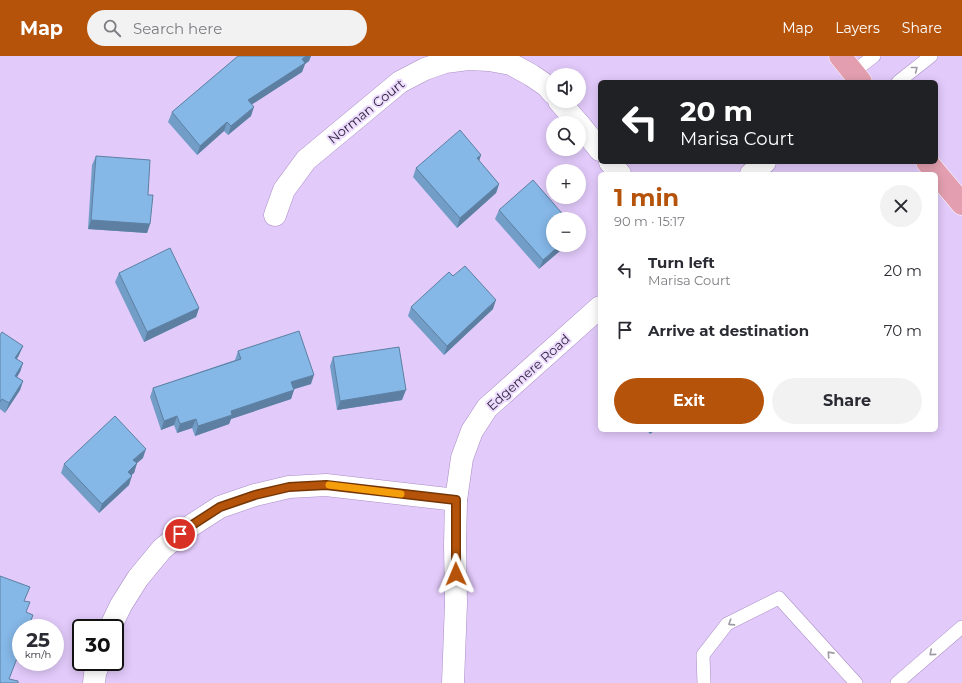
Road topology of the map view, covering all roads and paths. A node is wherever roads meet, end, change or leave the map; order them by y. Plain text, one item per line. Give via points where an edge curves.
1 (874, 56) edge
2 (931, 56) edge
3 (855, 75) edge
4 (901, 80) edge
5 (546, 85) edge
6 (565, 108) edge
7 (572, 116) edge
8 (586, 133) edge
9 (598, 148) edge
10 (612, 164) edge
11 (763, 164) edge
12 (929, 164) edge
13 (618, 172) edge
14 (753, 172) edge
15 (935, 172) edge
16 (938, 175) edge
17 (962, 204) edge
18 (274, 215) dead end
19 (598, 309) edge
20 (456, 500) junction
21 (114, 619) edge
22 (962, 627) edge
23 (96, 671) edge
24 (94, 683) edge
25 (453, 683) edge
26 (704, 683) edge
27 (856, 683) edge
28 (897, 683) edge

1 - 3 lane
4 -> 2 lane
5 - 18 street, Norman Court via 511,64 489,60 445,62 425,69 400,82 306,160 284,190
6 - 7 street
8 - 9 street
10 - 13 street
11 - 14 street
12 - 15 main road
16 - 17 main road
19 - 20 street, Edgemere Road via 487,408 472,431 462,458
20 - 21 street via 326,485 289,487 220,507 162,549 138,578
20 - 25 street, Edgemere Road
22 -> 28 lane
23 - 24 street
27 -> 26 lane via 779,598 727,624 703,655

